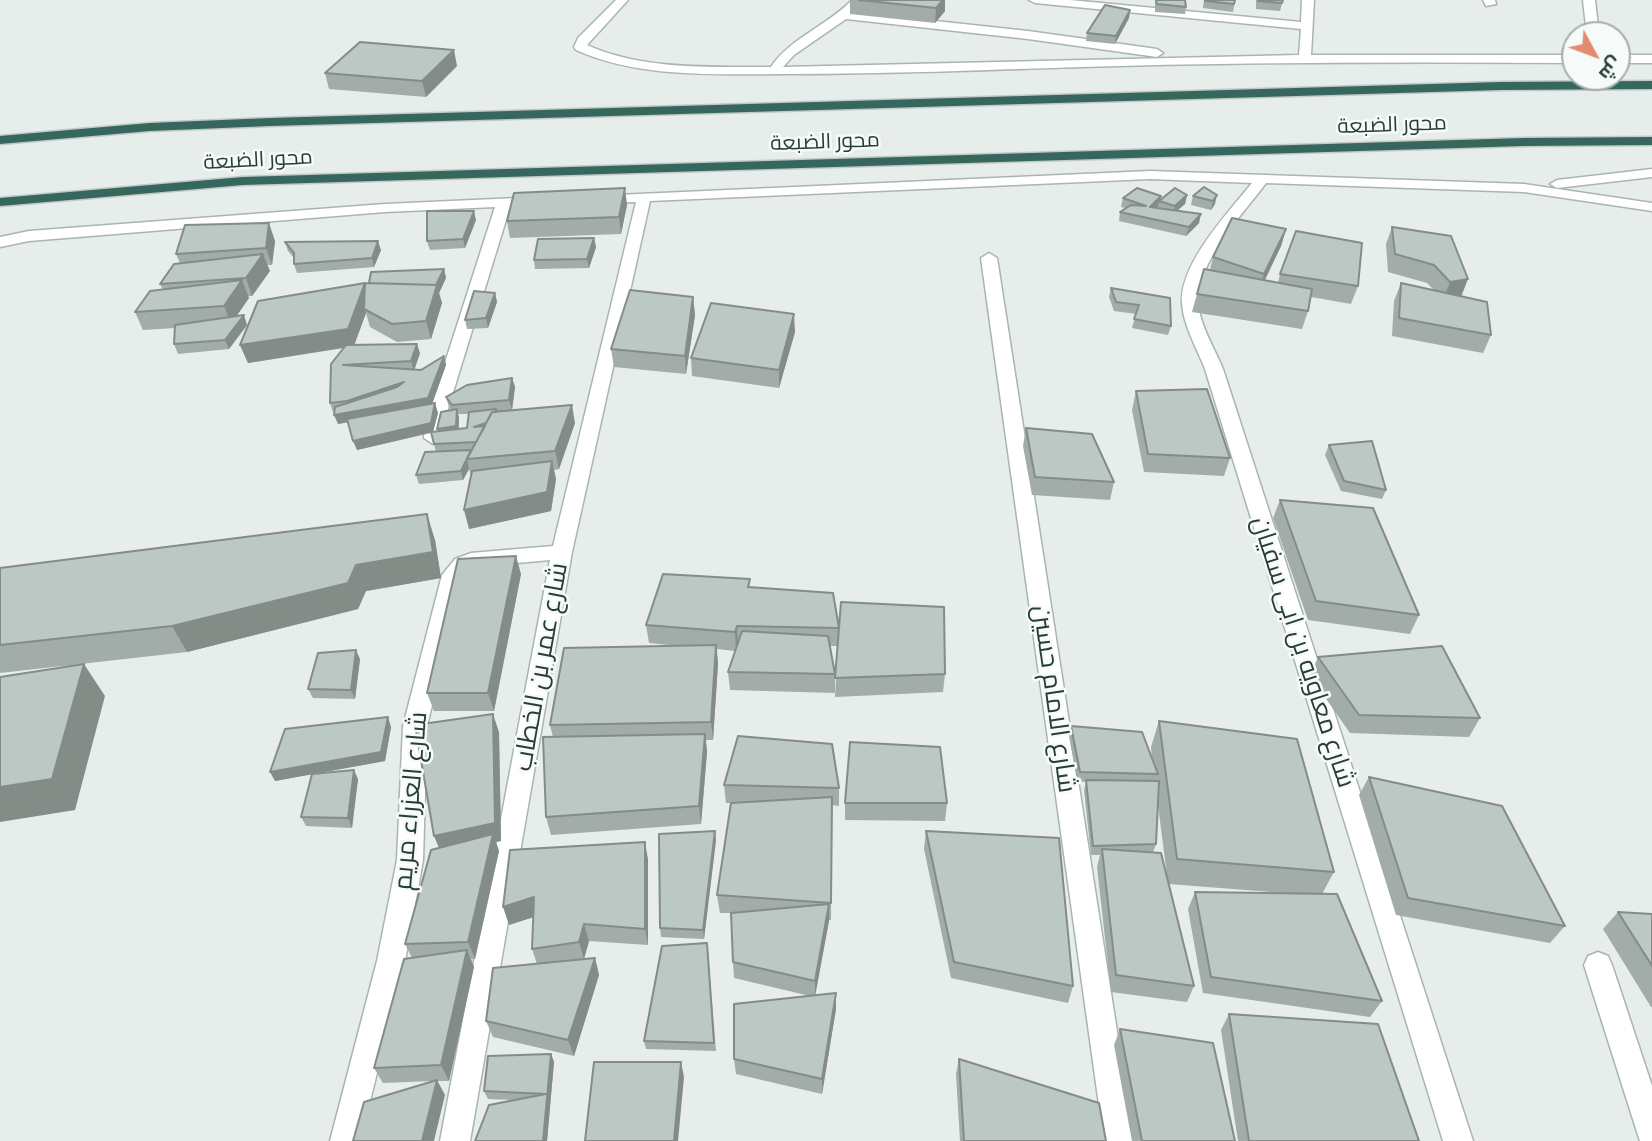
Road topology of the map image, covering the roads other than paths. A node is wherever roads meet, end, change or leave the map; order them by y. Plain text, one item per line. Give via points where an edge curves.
1 (622, 0) edge
2 (858, 0) edge
3 (1035, 0) edge
4 (1308, 0) edge
5 (1589, 0) edge
6 (845, 15) junction
7 (1591, 21) edge
8 (1307, 26) junction
9 (1304, 58) junction
10 (1561, 59) edge
11 (1631, 59) edge
12 (1652, 59) edge
13 (1211, 62) junction
14 (775, 70) junction
15 (1652, 85) edge
16 (0, 141) edge
17 (1652, 141) edge
18 (1652, 173) edge
19 (1262, 179) junction
20 (1524, 188) junction
21 (644, 197) junction
22 (580, 200) edge
23 (555, 201) edge
24 (0, 202) edge
25 (504, 203) junction
26 (1652, 207) edge
27 (0, 242) edge
28 (989, 258) dead end
29 (444, 451) edge
30 (562, 552) junction
31 (1598, 965) dead end
32 (1652, 1132) edge
33 (345, 1141) edge
34 (455, 1141) edge
35 (1119, 1141) edge
36 (1458, 1141) edge

1 - 14 street via 582,41 583,51 639,64
2 - 6 street
3 - 8 street
4 - 8 street
5 - 7 street
6 - 13 street
6 - 14 street via 791,49
8 - 9 street
9 - 10 street
9 - 13 street
11 - 12 street
13 - 14 street
15 - 16 highway, محور الضبعة via 284,121
17 - 24 highway, محور الضبعة via 243,181
18 - 20 street
19 - 20 street
19 - 21 street via 1150,176
19 - 36 street, شارع معاويه بن ابى سفيان via 1199,264 1190,284 1190,305
20 - 26 street
21 - 22 street
21 - 30 street, شارع عمر بن الخطاب
23 - 25 street
25 - 27 street via 385,208
25 - 29 street via 434,425 434,442
28 - 35 street, شارع الامام حسين
30 - 33 street, شارع العزراء مريم via 471,560 453,575 415,726 410,860 396,936
30 - 34 street, شارع عمر بن الخطاب
31 - 32 street

